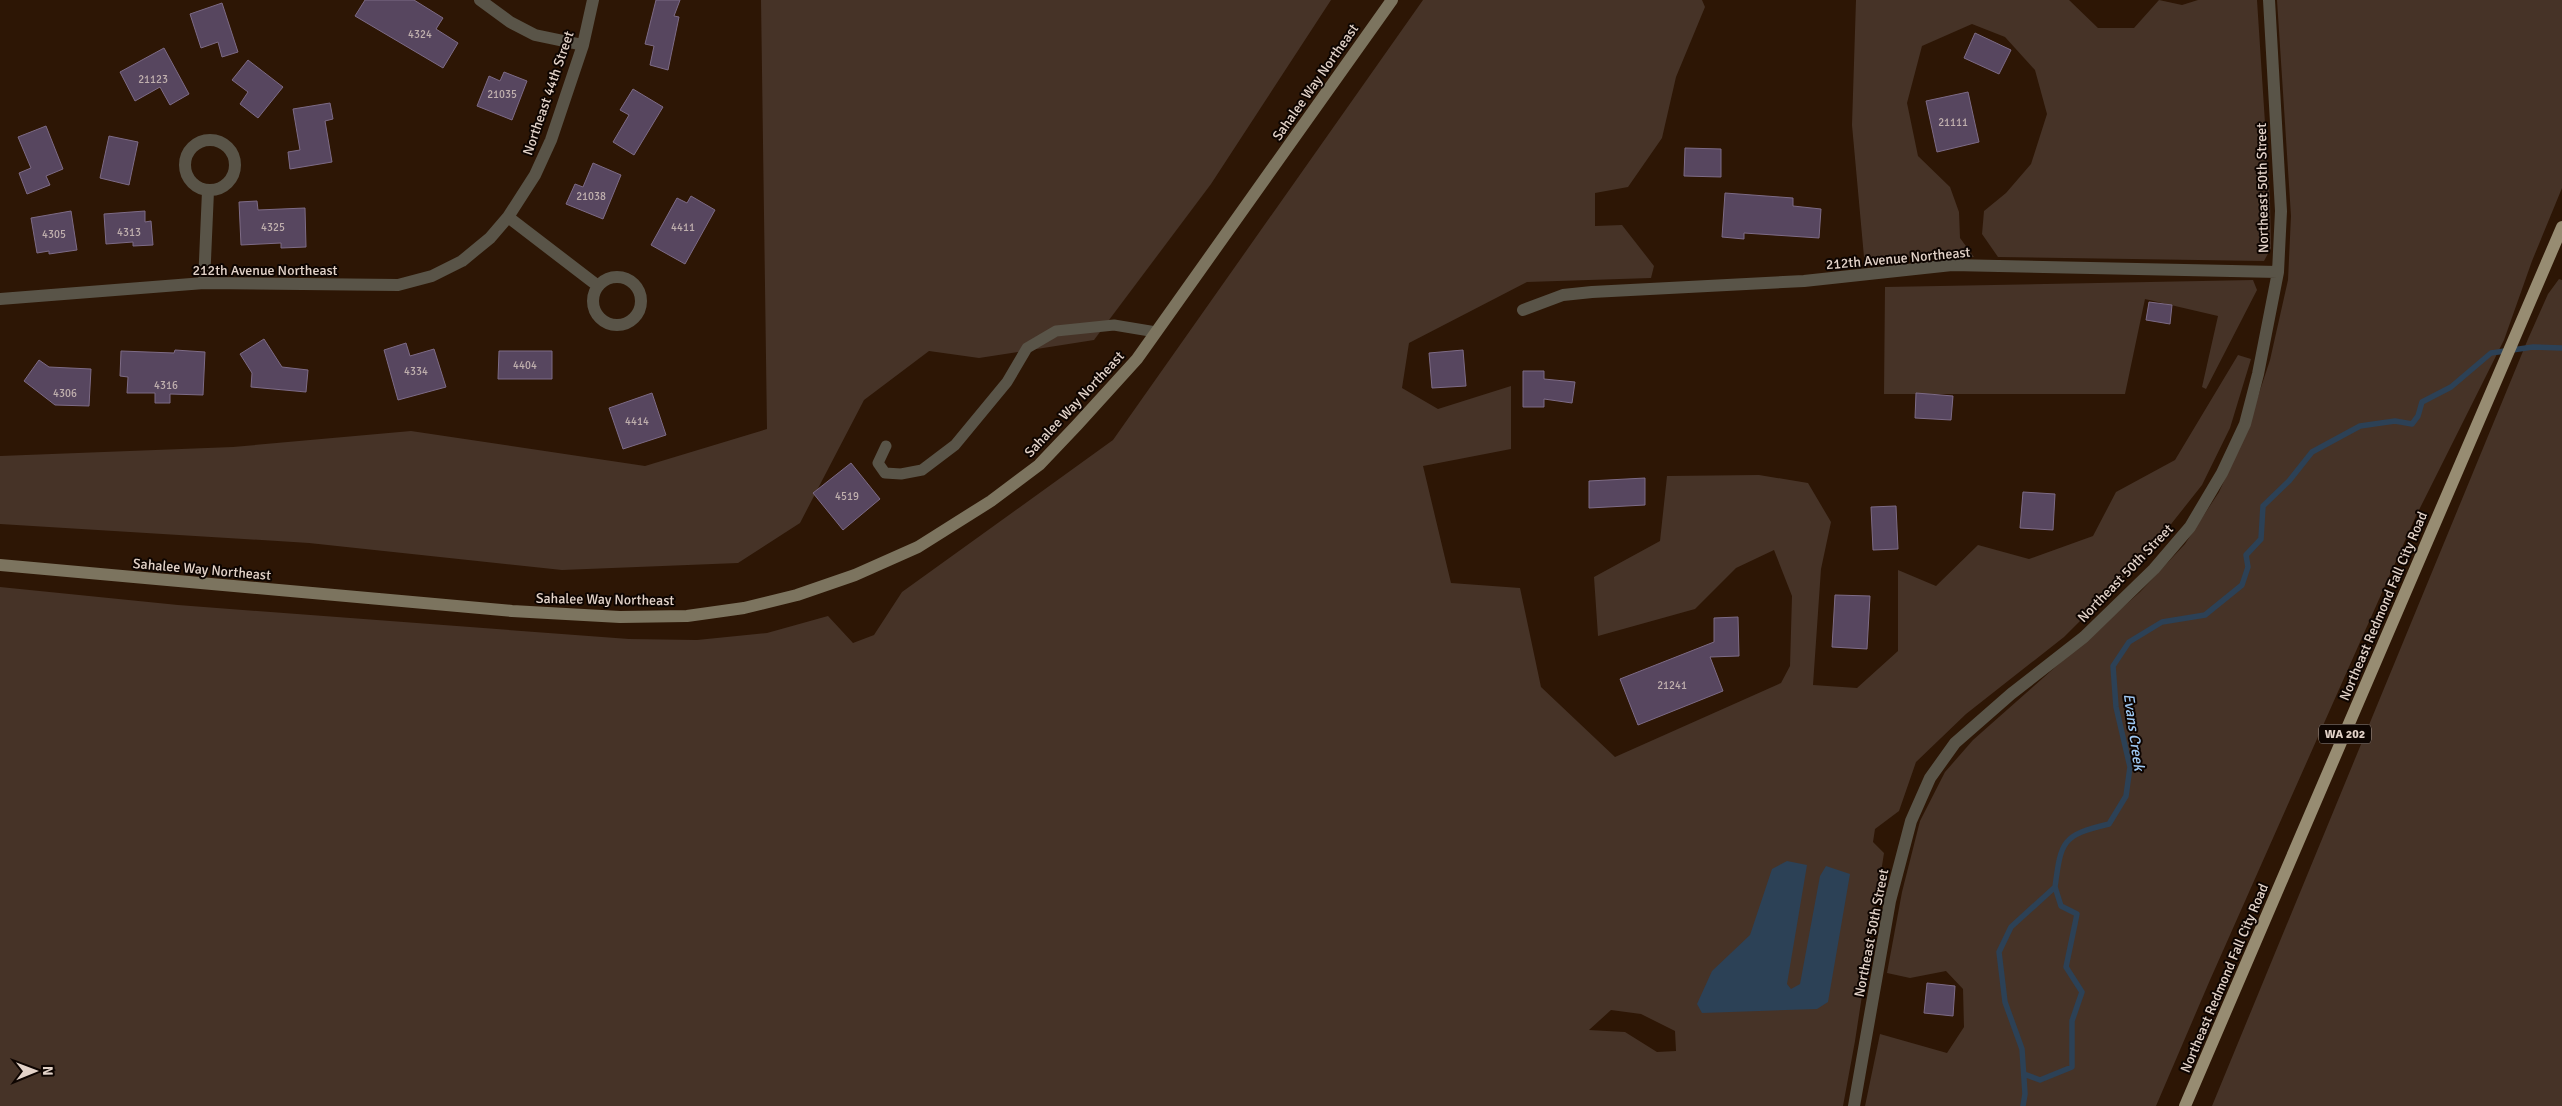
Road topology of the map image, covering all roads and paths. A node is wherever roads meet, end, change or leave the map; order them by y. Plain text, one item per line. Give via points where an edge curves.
1 (480, 0) edge
2 (593, 0) edge
3 (1392, 0) edge
4 (2269, 0) edge
5 (583, 45) junction
6 (208, 191) junction
7 (508, 217) junction
8 (2562, 228) edge
9 (2278, 272) junction
10 (204, 283) junction
11 (598, 286) dead end
12 (0, 299) edge
13 (1523, 310) dead end
14 (1156, 332) junction
15 (886, 446) dead end
16 (0, 565) edge
17 (1854, 1106) edge
18 (2185, 1106) edge

1 - 5 street via 535,35
2 - 5 street, Northeast 44th Street
3 - 14 main road, Sahalee Way Northeast
4 - 9 street, Northeast 50th Street via 2281,212
5 - 7 street, Northeast 44th Street via 551,140 535,174
6 - 6 street via 224,187 234,174 235,166 226,145 211,140 196,144 184,164 188,179
6 - 10 street
7 - 10 street, 212th Avenue Northeast via 490,238 462,260 432,276 398,285
7 - 11 street
8 - 18 main road, Northeast Redmond Fall City Road / WA 202
9 - 13 street, 212th Avenue Northeast via 1952,265 1804,281 1563,295
9 - 17 street, Northeast 50th Street via 2245,424 2222,473 2190,527 2154,569 2084,638 2011,694 1955,744 1930,778 1911,821 1890,901
10 - 12 street, 212th Avenue Northeast
14 - 15 lane via 1114,325 1056,331 1027,348 1007,382 955,445 922,470 885,473 878,463
14 - 16 main road, Sahalee Way Northeast via 1137,359 1039,466 991,501 918,547 855,575 744,608 687,616 620,617 512,611

